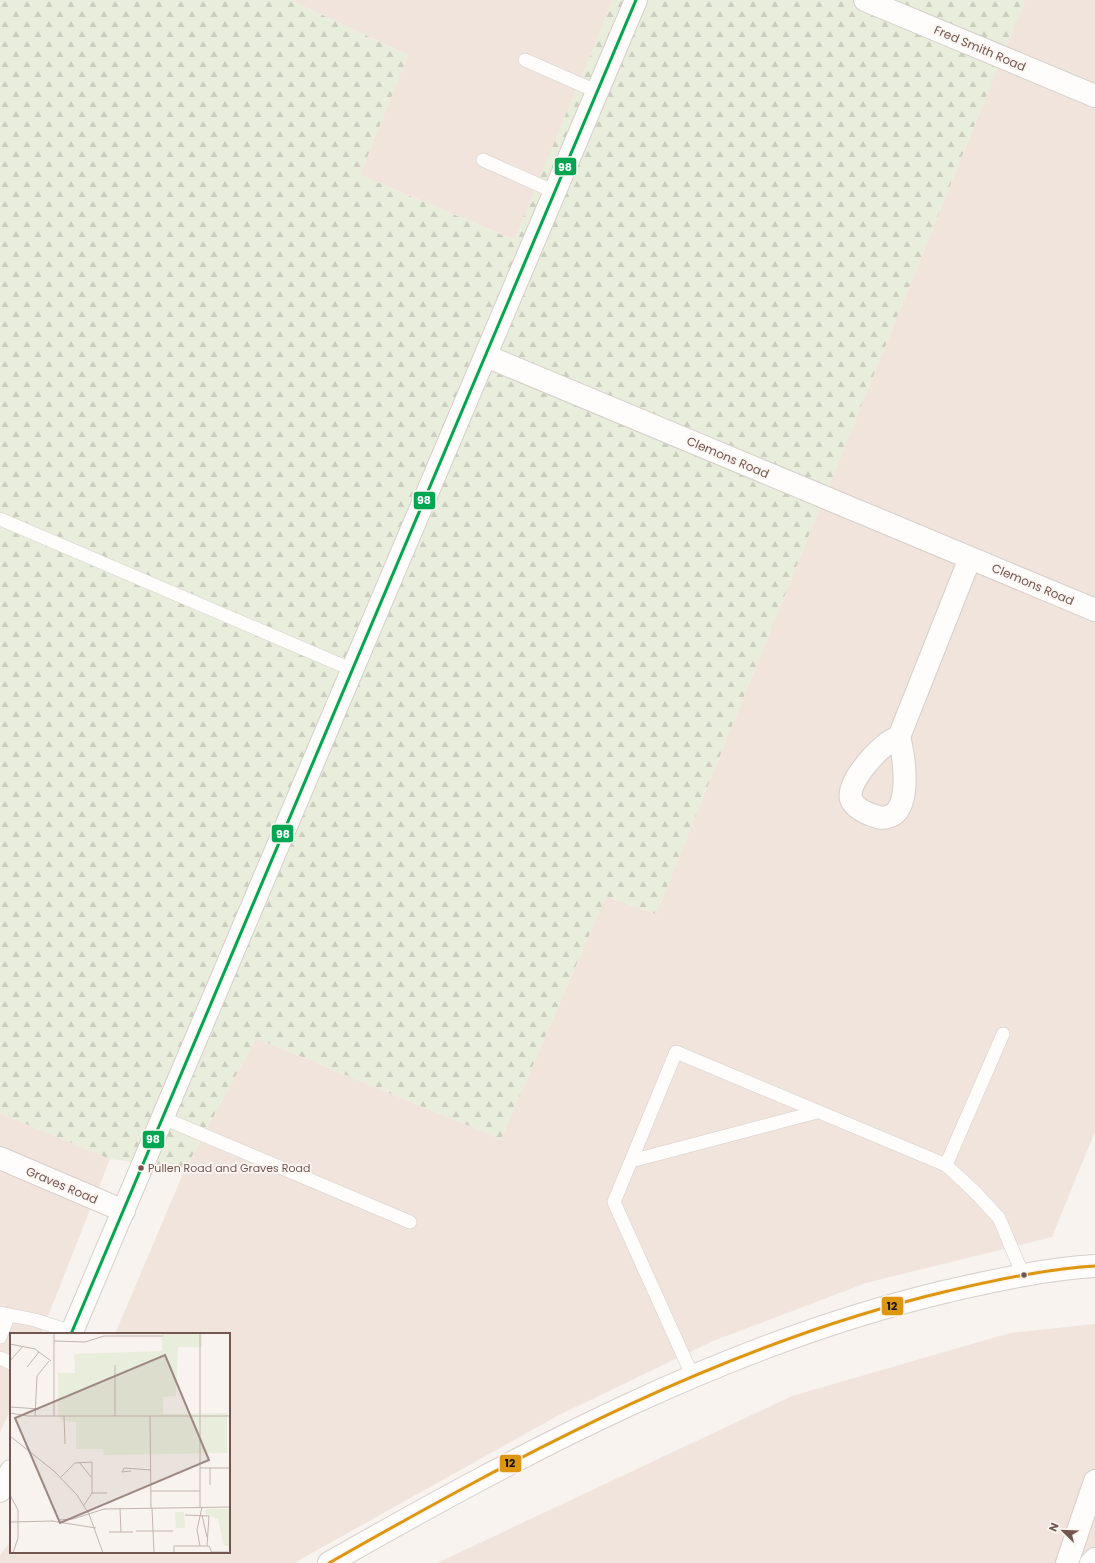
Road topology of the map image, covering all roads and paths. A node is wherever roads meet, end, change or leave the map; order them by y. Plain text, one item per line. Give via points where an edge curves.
1 (636, 0) edge
2 (865, 0) edge
3 (525, 60) dead end
4 (598, 92) junction
5 (1095, 96) edge
6 (483, 160) dead end
7 (555, 192) junction
8 (486, 356) junction
9 (0, 519) edge
10 (970, 558) junction
11 (1095, 610) edge
12 (353, 670) junction
13 (899, 736) dead end
14 (1003, 1034) dead end
15 (817, 1112) junction
16 (163, 1118) junction
17 (0, 1158) edge
18 (631, 1161) junction
19 (946, 1165) junction
20 (124, 1211) junction
21 (410, 1222) dead end
22 (1095, 1266) edge
23 (1024, 1275) junction
24 (5, 1314) edge
25 (72, 1333) edge
26 (0, 1338) edge
27 (0, 1358) edge
28 (10, 1363) edge
29 (693, 1376) junction
30 (10, 1473) edge
31 (1095, 1481) edge
32 (0, 1492) edge
33 (1095, 1559) edge
34 (329, 1563) edge
35 (1067, 1563) edge
36 (1091, 1563) edge

1 - 4 street
2 - 5 street, Fred Smith Road
3 - 4 lane
4 - 7 street
6 - 7 lane
7 - 8 street
8 - 10 street, Clemons Road
8 - 12 street
9 - 12 lane
10 - 11 street, Clemons Road
10 - 13 street
12 - 16 street
14 - 19 lane
15 - 18 lane
15 - 18 lane via 676,1052
15 - 19 lane
16 - 20 street
16 - 21 lane
17 - 20 street, Graves Road
18 - 29 lane via 614,1202
19 - 23 lane via 999,1218
20 - 25 street
22 - 23 street
23 - 29 street via 911,1300 818,1329
24 - 25 lane via 35,1320
24 - 26 lane
27 - 28 lane
29 - 34 street via 521,1458
30 - 32 street
31 - 35 street
33 - 36 street

